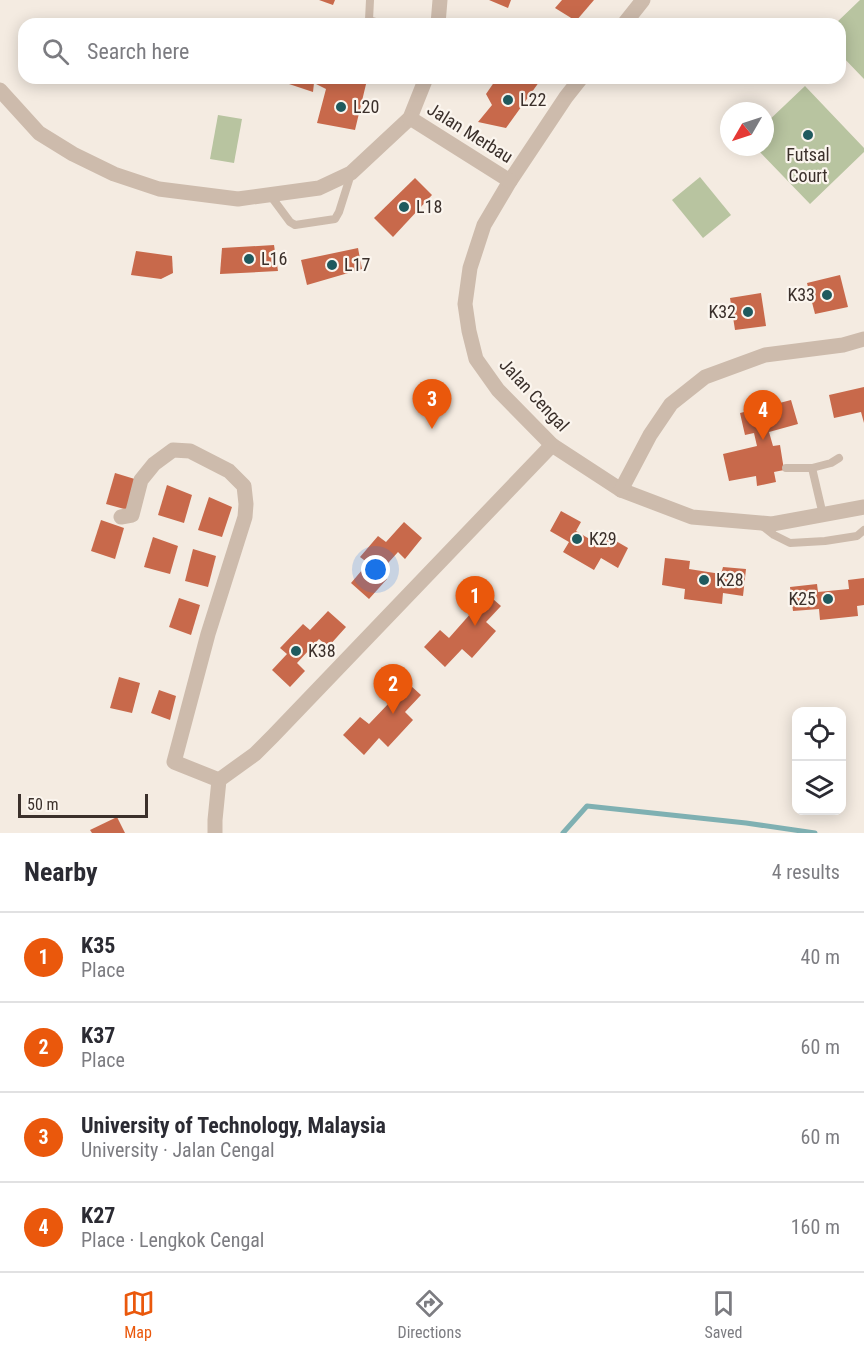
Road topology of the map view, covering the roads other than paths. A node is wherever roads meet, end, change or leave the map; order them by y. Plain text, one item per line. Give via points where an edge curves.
1 (370, 0) edge
2 (440, 0) edge
3 (643, 0) edge
4 (369, 18) edge
5 (438, 18) edge
6 (629, 18) edge
7 (424, 84) edge
8 (576, 84) edge
9 (0, 90) edge
10 (410, 118) junction
11 (351, 173) junction
12 (510, 181) junction
13 (270, 195) junction
14 (864, 339) edge
15 (552, 445) junction
16 (839, 459) dead end
17 (786, 468) dead end
18 (812, 468) junction
19 (621, 490) junction
20 (864, 507) edge
21 (823, 515) junction
22 (121, 517) dead end
23 (759, 523) junction
24 (864, 530) edge
25 (219, 780) junction
26 (215, 833) edge

1 - 4 lane
2 - 5 street
3 - 6 street
7 - 10 street, Jalan Merbau
8 - 12 street, Jalan Cengal
9 - 13 street, Jalan Merbau via 39,134 114,174 159,189 238,199
10 - 11 street, Jalan Merbau
10 - 12 street, Jalan Merbau
11 - 13 street, Jalan Merbau via 319,188
11 - 13 lane via 335,219 295,225
12 - 15 street, Jalan Cengal via 484,225 470,268 465,304 469,331 476,359 498,390
14 - 19 street via 765,355 705,377 671,404
15 - 19 street, Jalan Cengal
15 - 25 street via 273,736
16 - 18 lane
17 - 18 lane
18 - 21 lane
19 - 23 street, Jalan Cengal via 692,517
20 - 21 street, Jalan Cengal
21 - 23 street, Jalan Cengal
22 - 25 street via 132,514 141,480 173,450 190,451 210,460 244,486 245,518 208,634 174,762
23 - 24 lane via 790,543 825,542 857,536
25 - 26 street

